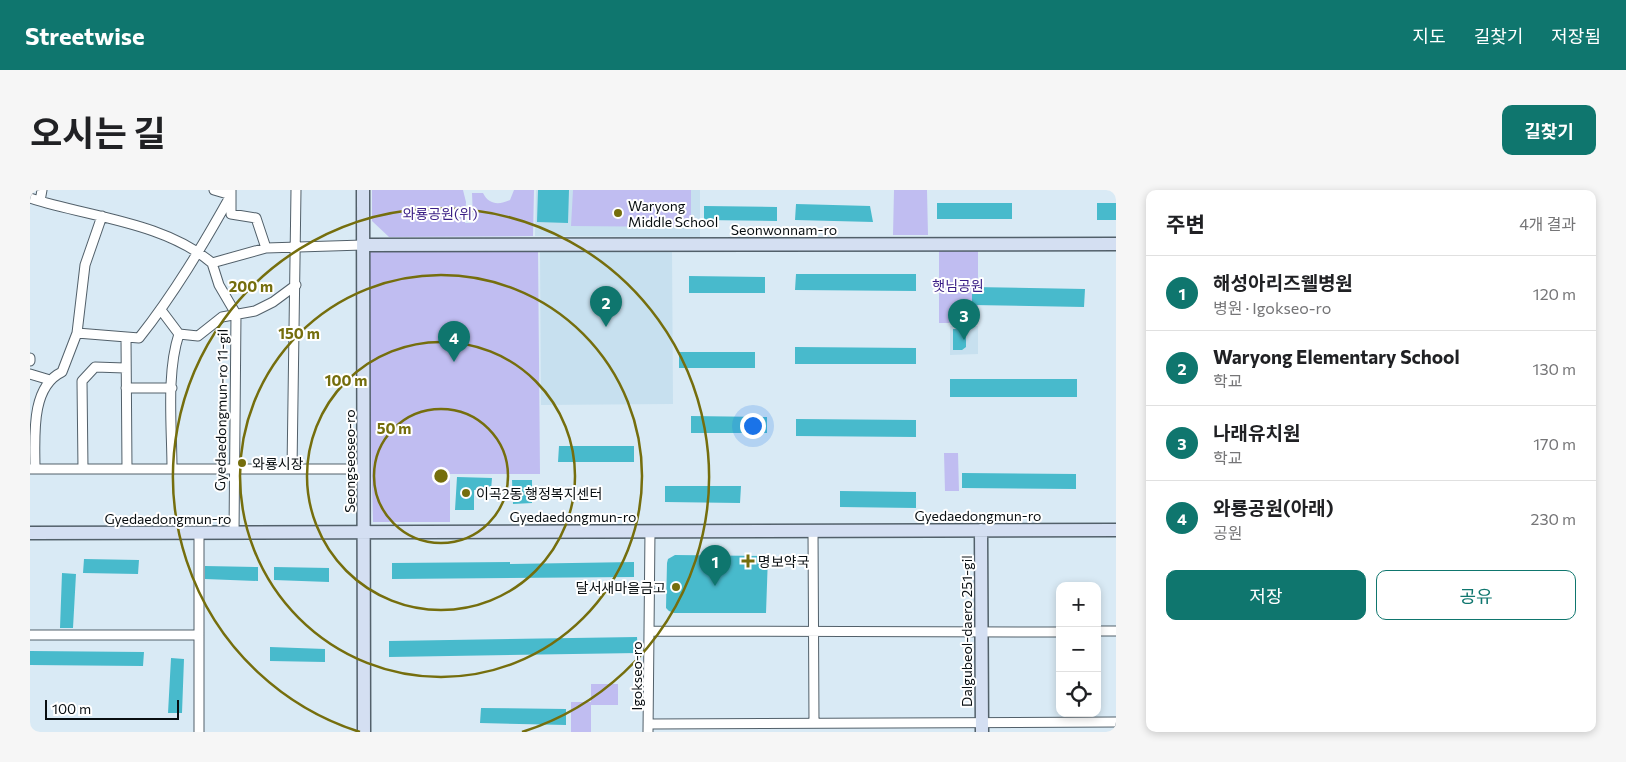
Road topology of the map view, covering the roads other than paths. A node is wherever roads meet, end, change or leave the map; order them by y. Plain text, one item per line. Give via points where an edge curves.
1 (42, 190) edge
2 (214, 190) edge
3 (296, 190) edge
4 (363, 190) edge
5 (231, 193) edge
6 (30, 198) edge
7 (40, 201) junction
8 (102, 216) junction
9 (1116, 244) edge
10 (363, 245) junction
11 (297, 247) junction
12 (266, 248) junction
13 (199, 252) junction
14 (212, 263) junction
15 (296, 285) junction
16 (161, 310) junction
17 (236, 314) junction
18 (77, 333) junction
19 (179, 334) junction
20 (126, 338) junction
21 (125, 368) junction
22 (30, 374) edge
23 (50, 380) junction
24 (126, 388) junction
25 (172, 388) junction
26 (32, 421) edge
27 (33, 469) edge
28 (83, 469) junction
29 (127, 469) junction
30 (172, 469) junction
31 (234, 469) junction
32 (292, 469) junction
33 (364, 469) junction
34 (981, 530) junction
35 (1116, 530) edge
36 (650, 531) junction
37 (813, 531) junction
38 (200, 532) junction
39 (234, 532) junction
40 (364, 532) junction
41 (30, 533) edge
42 (650, 631) junction
43 (1101, 631) edge
44 (1116, 631) edge
45 (814, 632) junction
46 (1056, 632) edge
47 (981, 633) junction
48 (30, 635) edge
49 (199, 635) junction
50 (1116, 722) edge
51 (814, 723) junction
52 (649, 728) edge
53 (747, 728) edge
54 (856, 728) edge
55 (982, 728) edge
56 (199, 732) edge
57 (364, 732) edge

1 - 7 street
2 - 5 street
3 - 11 street
4 - 10 main road, Seongseoseo-ro
5 - 12 street via 231,214 256,218
5 - 13 street
6 - 7 street
7 - 8 street
8 - 13 street via 136,224
8 - 18 street via 85,265
9 - 10 main road, Seonwonnam-ro
10 - 11 street
10 - 33 main road, Seongseoseo-ro
11 - 12 street
11 - 15 street
12 - 14 street
13 - 14 street
13 - 16 street
14 - 17 street, Gyedaedongmun-ro 11-gil via 219,285
15 - 17 street via 255,311
15 - 32 street
16 - 19 street
16 - 20 street via 139,338
17 - 19 street via 222,317 198,336
17 - 31 street, Gyedaedongmun-ro 11-gil
18 - 20 street
18 - 23 street via 62,372
19 - 25 street
20 - 21 street
21 - 24 street
21 - 28 street via 95,367 82,381
22 - 23 street
23 - 26 street
24 - 25 street
24 - 29 street
25 - 30 street
26 - 27 street
27 - 28 street
28 - 29 street
29 - 30 street
30 - 31 street
31 - 32 street
31 - 39 street, Gyedaedongmun-ro 11-gil
32 - 33 street
33 - 40 main road, Seongseoseo-ro
34 - 35 main road, Gyedaedongmun-ro
34 - 37 main road, Gyedaedongmun-ro
34 - 47 main road, Dalgubeol-daero 251-gil
36 - 37 main road, Gyedaedongmun-ro
36 - 40 main road, Gyedaedongmun-ro
36 - 42 street
37 - 45 street
38 - 39 main road, Gyedaedongmun-ro
38 - 41 main road, Gyedaedongmun-ro
38 - 49 street
39 - 40 main road, Gyedaedongmun-ro
40 - 57 main road, Seongseoseo-ro
42 - 45 street, Igokseo-ro
42 - 52 street, Igokseo-ro
43 - 44 street
45 - 47 street, Igokseo-ro
45 - 51 street
46 - 47 street, Igokseo-ro
47 - 55 main road, Dalgubeol-daero 251-gil
48 - 49 street
49 - 56 street
50 - 55 street, Igokseo-ro
51 - 53 street, Igokseo-ro
51 - 54 street, Igokseo-ro
52 - 53 street, Igokseo-ro
54 - 55 street, Igokseo-ro

